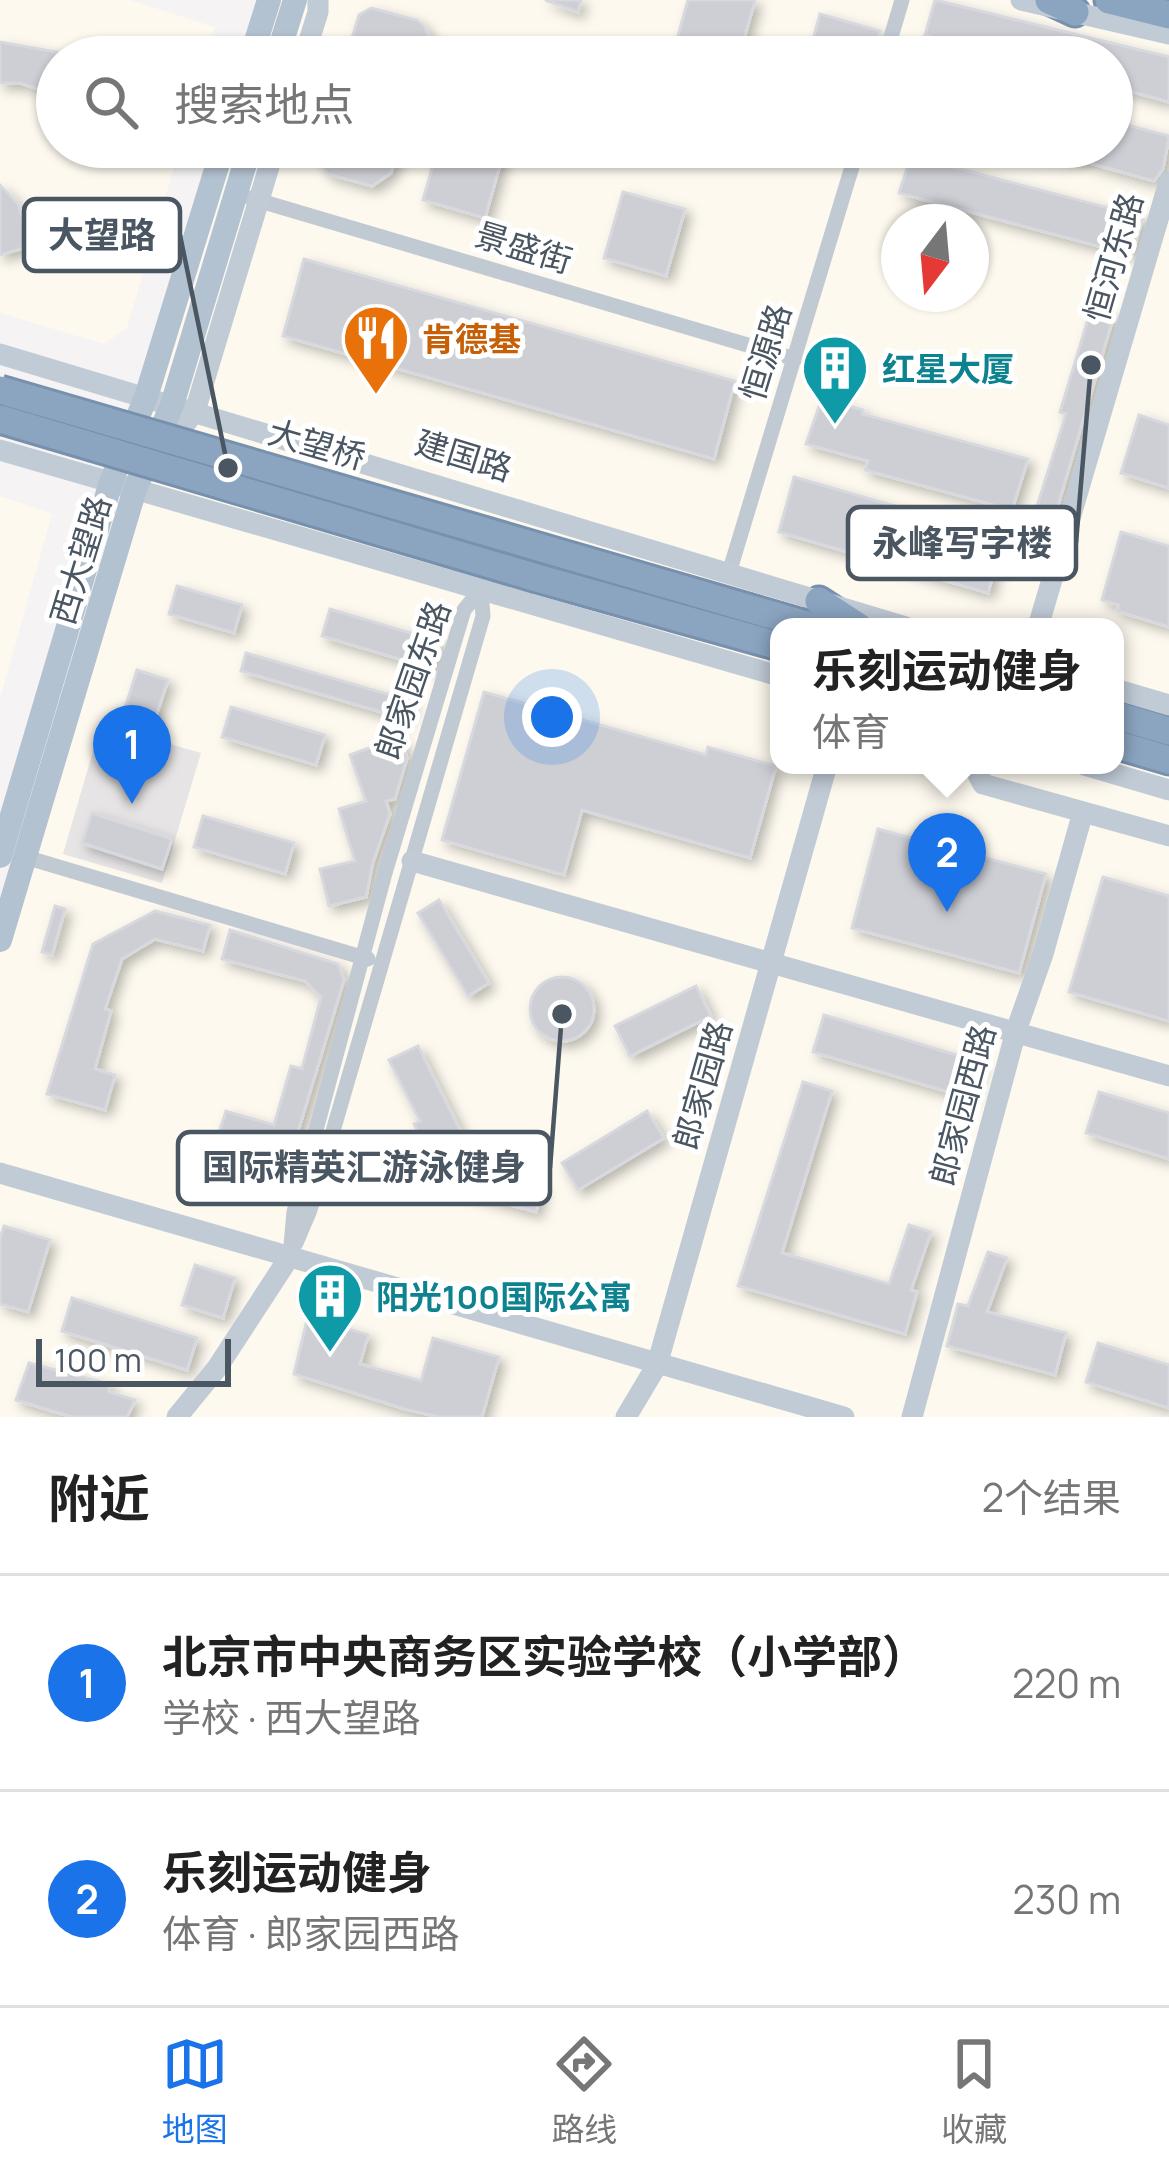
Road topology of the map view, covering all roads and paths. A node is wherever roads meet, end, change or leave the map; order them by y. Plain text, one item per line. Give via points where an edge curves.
1 (269, 0) edge
2 (295, 0) edge
3 (318, 0) edge
4 (902, 0) edge
5 (1022, 0) edge
6 (1049, 0) edge
7 (1109, 0) edge
8 (1075, 12) junction
9 (1169, 15) edge
10 (1169, 34) edge
11 (258, 36) edge
12 (284, 36) edge
13 (309, 36) edge
14 (891, 36) edge
15 (217, 168) edge
16 (249, 168) edge
17 (263, 168) edge
18 (852, 168) edge
19 (1169, 182) edge
20 (247, 197) junction
21 (0, 354) edge
22 (795, 359) junction
23 (32, 364) junction
24 (0, 389) edge
25 (146, 397) junction
26 (183, 408) junction
27 (0, 419) edge
28 (3, 451) edge
29 (123, 486) junction
30 (545, 549) joint
31 (729, 573) junction
32 (481, 590) junction
33 (816, 614) edge
34 (1041, 618) edge
35 (770, 643) edge
36 (770, 673) edge
37 (1124, 692) edge
38 (1169, 705) edge
39 (1124, 718) edge
40 (1169, 731) edge
41 (1124, 747) edge
42 (1169, 760) edge
43 (824, 774) edge
44 (978, 774) edge
45 (1115, 774) edge
46 (1169, 790) edge
47 (1083, 812) junction
48 (1169, 836) edge
49 (12, 857) edge
50 (412, 861) junction
51 (0, 940) edge
52 (362, 957) junction
53 (382, 964) junction
54 (770, 964) junction
55 (1016, 1031) junction
56 (1169, 1076) edge
57 (0, 1174) edge
58 (290, 1256) junction
59 (657, 1365) junction
60 (177, 1417) edge
61 (626, 1417) edge
62 (844, 1417) edge
63 (912, 1417) edge

1 - 11 main road
2 - 12 main road
3 - 13 street
4 - 14 street
5 - 8 street
6 - 8 highway
7 - 9 highway
8 - 10 street
15 - 25 main road
16 - 20 main road
17 - 20 street
18 - 22 street, 恒源路
19 - 34 street, 恒河东路
20 - 22 street, 景盛街
20 - 26 main road
21 - 23 street, 建国路
22 - 31 street, 恒源路
23 - 25 street, 建国路
23 - 28 street
24 - 30 highway, 大望桥, bridge
25 - 26 street, 建国路
25 - 29 main road
26 - 29 main road
26 - 31 street, 建国路
27 - 35 highway, 大望桥, bridge
28 - 29 street
29 - 32 street
29 - 49 main road, 西大望路
30 - 33 highway, 建国路
31 - 33 street, 建国路
32 - 36 street
32 - 50 street, 郎家园东路 via 483,616
32 - 52 street, 郎家园东路 via 464,610
37 - 38 street
39 - 40 highway
41 - 42 highway
43 - 54 street, 郎家园路
44 - 47 street via 983,784
45 - 46 street
47 - 48 street
47 - 55 street, 郎家园西路
49 - 51 main road, 西大望路
49 - 52 street
50 - 53 street, 郎家园东路
50 - 54 street
52 - 53 street
52 - 58 street, 郎家园东路 via 294,1212
53 - 58 street, 郎家园东路
54 - 55 street
54 - 59 street, 郎家园路
55 - 56 street
55 - 63 street, 郎家园西路
57 - 58 street
58 - 59 street
58 - 60 street, 郎家园东路
59 - 61 street, 郎家园路
59 - 62 street

